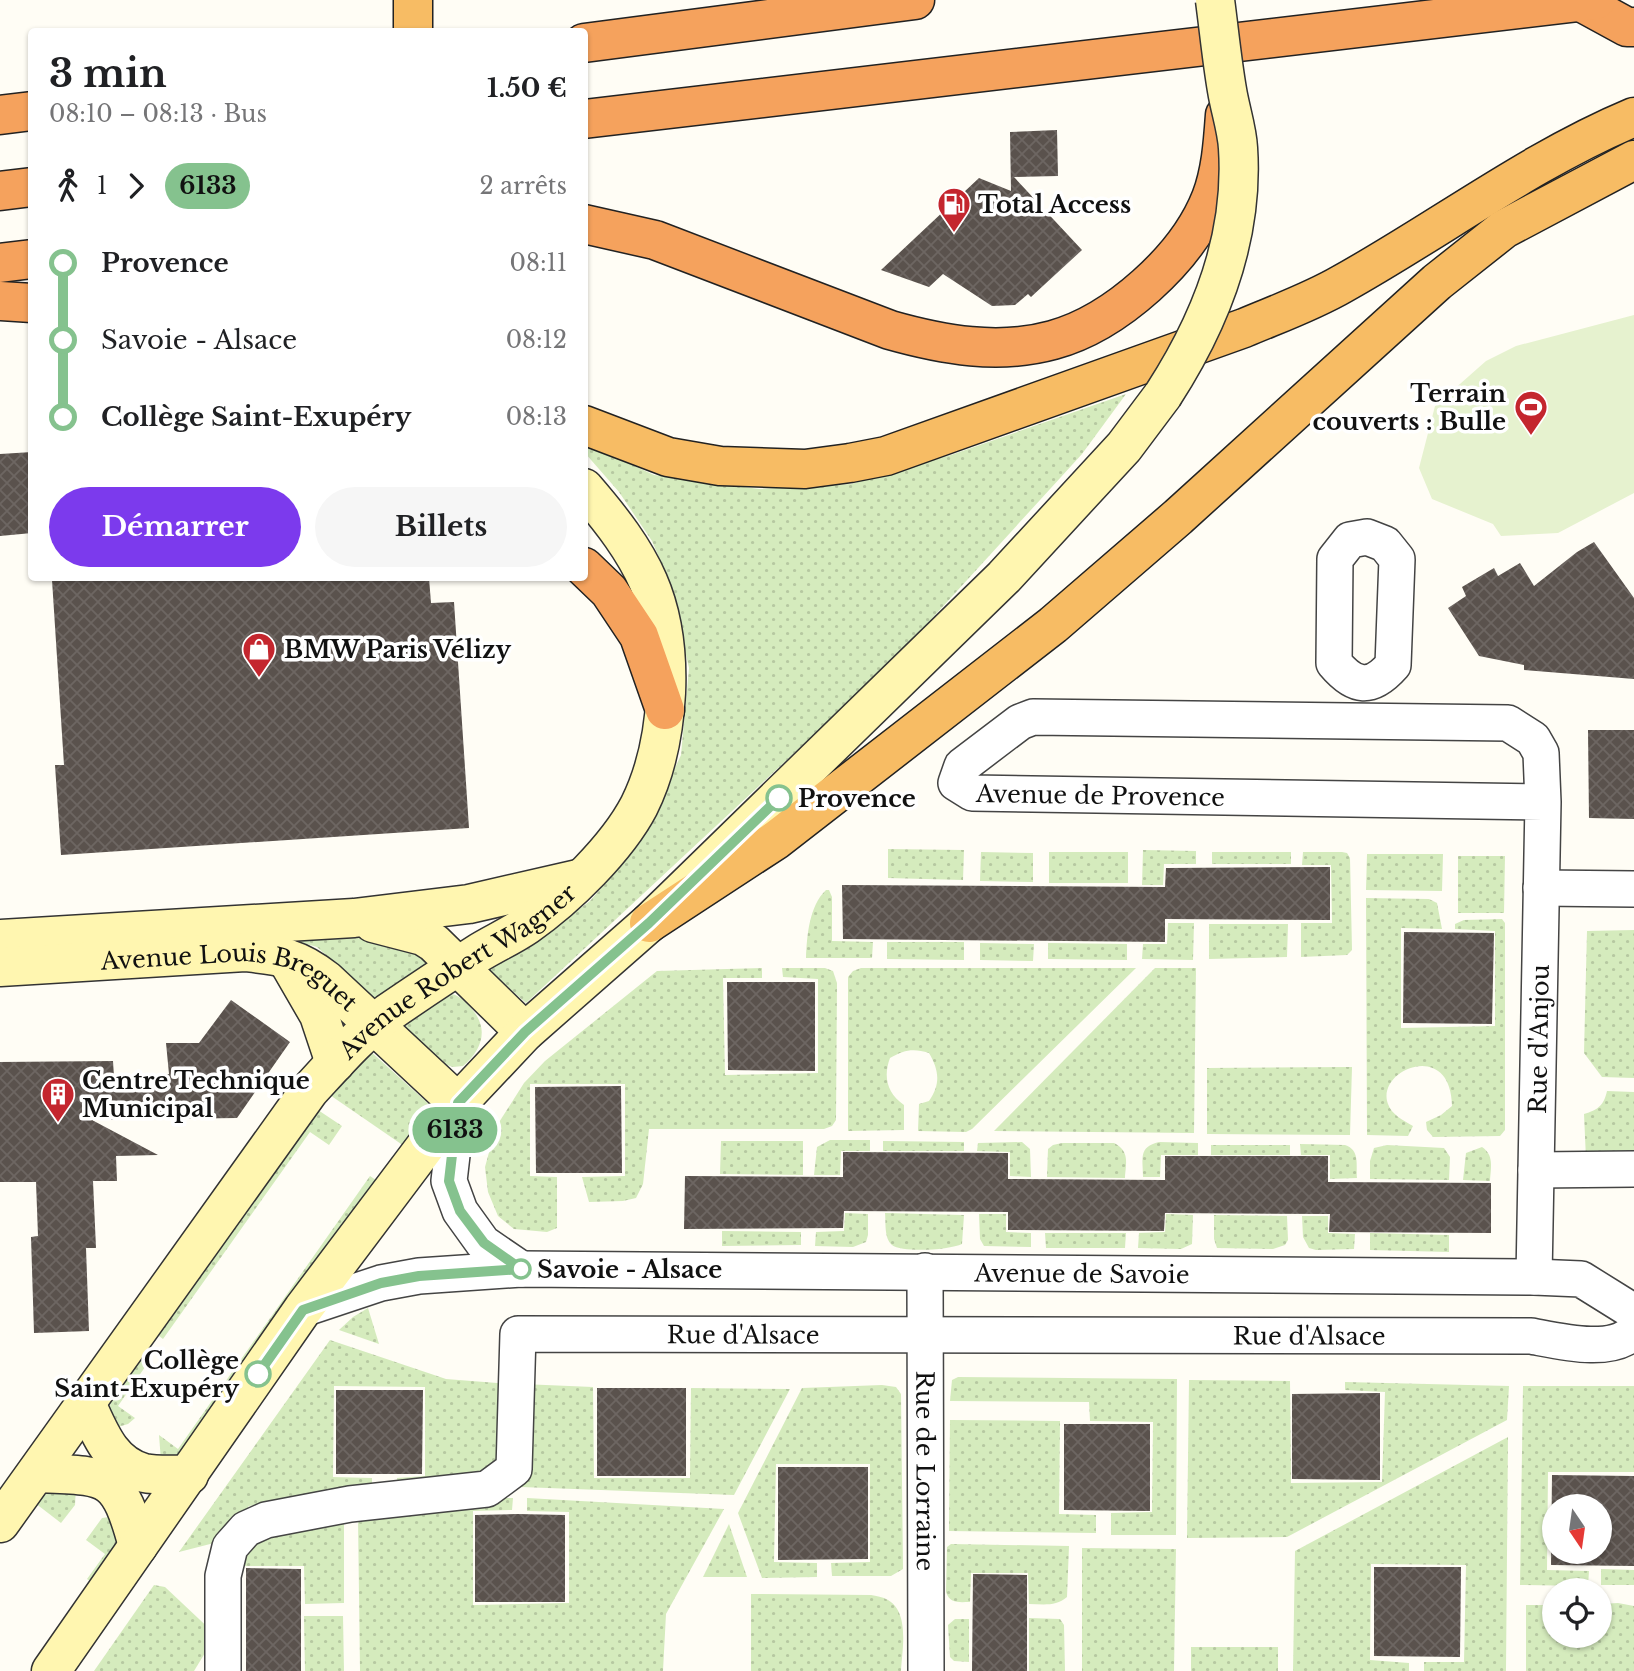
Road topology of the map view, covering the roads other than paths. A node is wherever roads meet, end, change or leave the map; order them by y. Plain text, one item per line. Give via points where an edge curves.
1 (400, 0) edge
2 (413, 0) edge
3 (915, 0) edge
4 (1215, 0) edge
5 (1590, 1) edge
6 (1634, 27) edge
7 (404, 28) edge
8 (413, 28) edge
9 (588, 42) edge
10 (1227, 89) junction
11 (28, 112) edge
12 (0, 115) edge
13 (1634, 117) edge
14 (588, 118) edge
15 (1634, 160) edge
16 (28, 188) edge
17 (0, 191) edge
18 (588, 225) edge
19 (28, 260) edge
20 (0, 263) edge
21 (0, 301) edge
22 (28, 303) edge
23 (588, 427) edge
24 (588, 493) edge
25 (588, 571) edge
26 (1366, 683) dead end
27 (665, 710) junction
28 (1365, 721) junction
29 (1543, 802) junction
30 (580, 879) junction
31 (1541, 888) junction
32 (1634, 889) edge
33 (354, 918) junction
34 (649, 923) junction
35 (0, 939) edge
36 (285, 957) junction
37 (458, 966) junction
38 (0, 967) edge
39 (374, 1026) junction
40 (525, 1032) junction
41 (335, 1063) junction
42 (458, 1103) junction
43 (1634, 1169) edge
44 (1536, 1170) junction
45 (521, 1269) junction
46 (925, 1271) junction
47 (1534, 1277) junction
48 (1622, 1305) edge
49 (303, 1310) junction
50 (1634, 1331) edge
51 (925, 1335) junction
52 (1531, 1336) junction
53 (86, 1403) junction
54 (37, 1473) junction
55 (189, 1475) junction
56 (0, 1523) edge
57 (138, 1546) junction
58 (51, 1671) edge
59 (223, 1671) edge
60 (926, 1671) edge

1 - 7 main road
2 - 8 highway
3 - 9 highway
4 - 10 main road, bridge
5 - 6 highway via 1627,27
5 - 14 highway
10 - 18 highway, bridge via 1217,176 1210,200 1182,246 1116,310 1087,327 1042,342 962,346 928,341 655,240
10 - 34 main road, bridge via 1238,146 1234,227 1205,323 1163,395 1124,447 1004,577
11 - 12 highway
13 - 23 highway via 1536,167 1340,286 1296,307 886,456 805,469 720,466 668,457
15 - 34 highway via 1504,229 1437,282 1053,625 776,840
16 - 17 highway
19 - 20 highway
21 - 22 highway
24 - 27 main road, Avenue Robert Wagner via 629,544 655,597 667,662
25 - 27 highway via 625,611 639,636
26 - 28 street
27 - 30 main road, Avenue Robert Wagner via 659,746 639,806 612,845
28 - 29 street, Avenue de Provence via 1508,723 1533,739 1541,753
28 - 29 street, Avenue de Provence via 1033,717 962,766 956,783 972,793
29 - 31 street, Rue d'Anjou
30 - 33 main road via 468,904
30 - 37 main road, Avenue Robert Wagner via 524,927
31 - 32 street
31 - 44 street, Rue d'Anjou
33 - 35 main road, Avenue Louis Breguet
33 - 37 main road via 423,936
34 - 40 main road
36 - 38 main road, Avenue Louis Breguet via 245,952
36 - 39 main road, Avenue Louis Breguet via 309,966
36 - 41 main road via 319,1015
37 - 39 main road, Avenue Robert Wagner
37 - 40 main road
39 - 41 main road, Avenue Robert Wagner
39 - 42 main road, Avenue Louis Breguet
40 - 42 main road
41 - 53 main road, Avenue Robert Wagner via 309,1091
42 - 45 street via 449,1181 460,1211 484,1243
42 - 49 main road
43 - 44 street
44 - 47 street, Rue d'Anjou
45 - 46 street, Avenue de Savoie
45 - 49 street, Avenue de Savoie via 381,1283
46 - 47 street, Avenue de Savoie
46 - 51 street, Rue de Lorraine
47 - 48 street, Avenue de Savoie via 1581,1279
48 - 52 street, Rue d'Alsace via 1588,1322
49 - 55 main road
50 - 52 street, Rue d'Alsace via 1614,1343 1583,1345
51 - 52 street, Rue d'Alsace
51 - 59 street, Rue d'Alsace via 518,1334 514,1469 487,1489 350,1504 266,1520 246,1529 230,1547 223,1576
51 - 60 street, Rue de Lorraine
53 - 54 main road, Avenue Robert Wagner
53 - 55 main road via 106,1446 121,1461 147,1474
54 - 56 main road, Avenue Robert Wagner
54 - 57 main road via 85,1475 109,1483 121,1495
55 - 57 main road
57 - 58 main road

